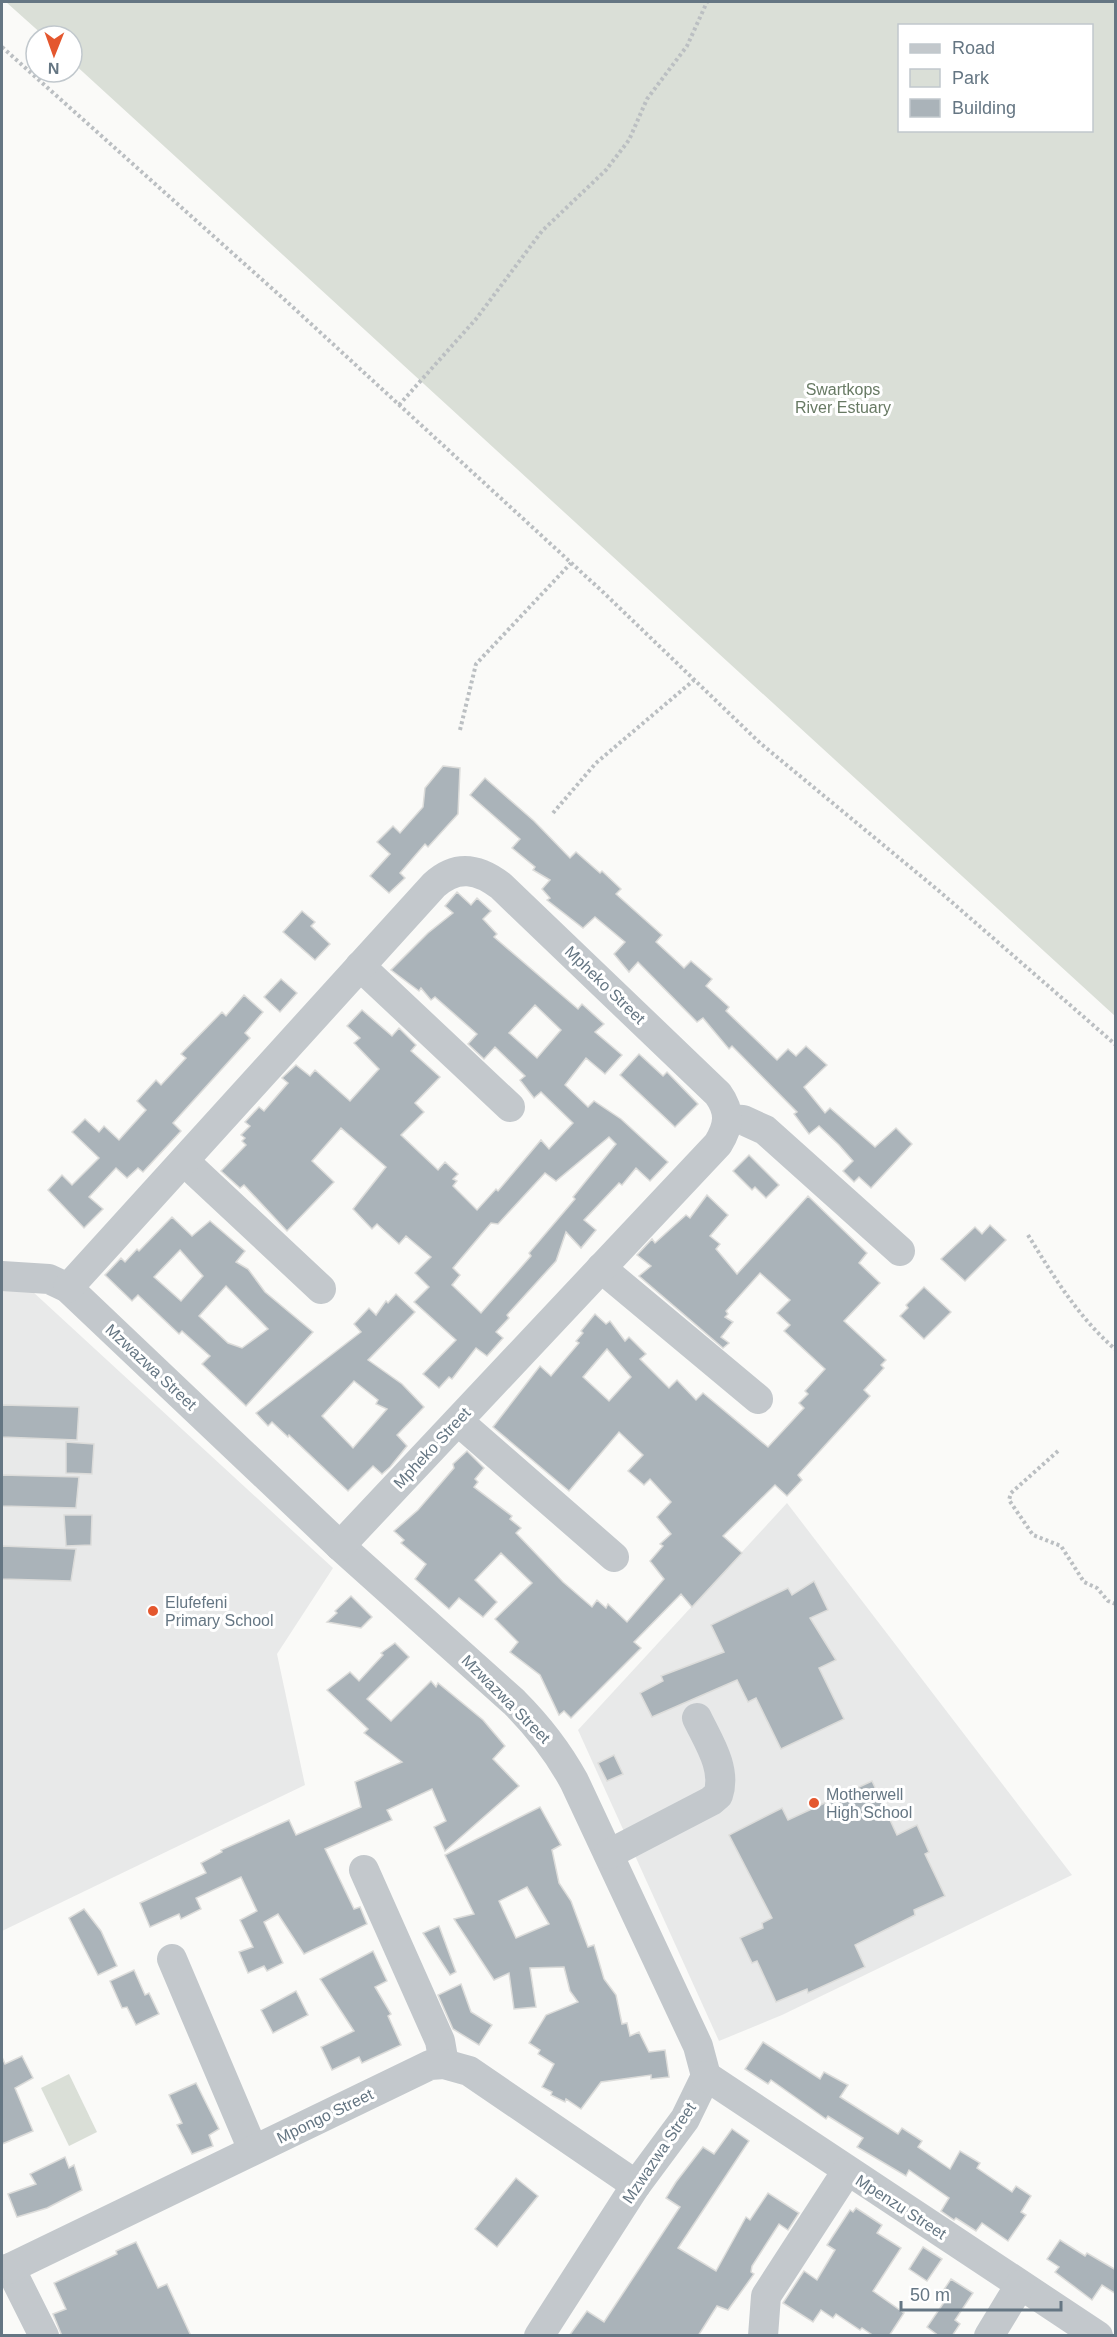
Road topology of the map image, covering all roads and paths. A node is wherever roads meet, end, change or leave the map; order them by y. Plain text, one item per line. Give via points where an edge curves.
1 (707, 2) edge
2 (2, 47) edge
3 (399, 405) junction
4 (571, 563) junction
5 (694, 680) junction
6 (460, 730) dead end
7 (553, 813) dead end
8 (360, 966) junction
9 (1116, 1045) edge
10 (510, 1107) dead end
11 (728, 1119) junction
12 (184, 1161) junction
13 (1028, 1235) dead end
14 (900, 1251) dead end
15 (601, 1268) junction
16 (2, 1276) edge
17 (68, 1288) junction
18 (321, 1289) dead end
19 (1116, 1350) edge
20 (758, 1399) dead end
21 (458, 1421) junction
22 (1058, 1451) dead end
23 (340, 1546) junction
24 (614, 1557) dead end
25 (1116, 1604) edge
26 (698, 1718) dead end
27 (609, 1854) junction
28 (364, 1870) dead end
29 (172, 1959) dead end
30 (444, 2064) junction
31 (706, 2076) junction
32 (253, 2150) junction
33 (847, 2171) junction
34 (636, 2185) junction
35 (6, 2270) edge
36 (1020, 2285) junction
37 (44, 2336) edge
38 (539, 2336) edge
39 (763, 2336) edge
40 (989, 2336) edge
41 (1098, 2336) edge

1 - 3 path via 687,46 647,99 629,140 606,170 542,231 476,318
2 - 3 path
3 - 4 path
4 - 5 path
4 - 6 path via 476,663
5 - 7 path via 596,763
5 - 9 path via 760,743
8 - 10 street
8 - 11 street, Mpheko Street via 443,877 478,871 501,886 718,1094 726,1105
8 - 12 street, Mpheko Street
11 - 14 street via 742,1120 765,1130
11 - 15 street, Mpheko Street via 728,1129 718,1144
12 - 17 street, Mpheko Street
12 - 18 street
13 - 19 path via 1085,1321
15 - 20 street
15 - 21 street, Mpheko Street
16 - 17 street, Mzwazwa Street via 49,1279
17 - 23 street, Mzwazwa Street
21 - 23 street, Mpheko Street
21 - 24 street
22 - 25 path via 1011,1493 1009,1500 1032,1535 1061,1546 1084,1582
23 - 27 street, Mzwazwa Street via 539,1727 574,1780
26 - 27 street via 718,1766 718,1795
27 - 31 street, Mzwazwa Street via 698,2046
28 - 30 street via 440,2041
29 - 32 street
30 - 32 street, Mpongo Street via 430,2065
30 - 34 street via 469,2071
31 - 33 street, Mpenzu Street
31 - 34 street, Mzwazwa Street via 685,2119
32 - 35 street, Mpongo Street
33 - 36 street, Mpenzu Street
33 - 39 street via 766,2296
34 - 38 street, Mzwazwa Street
35 - 37 street
36 - 40 street
36 - 41 street, Mpenzu Street

